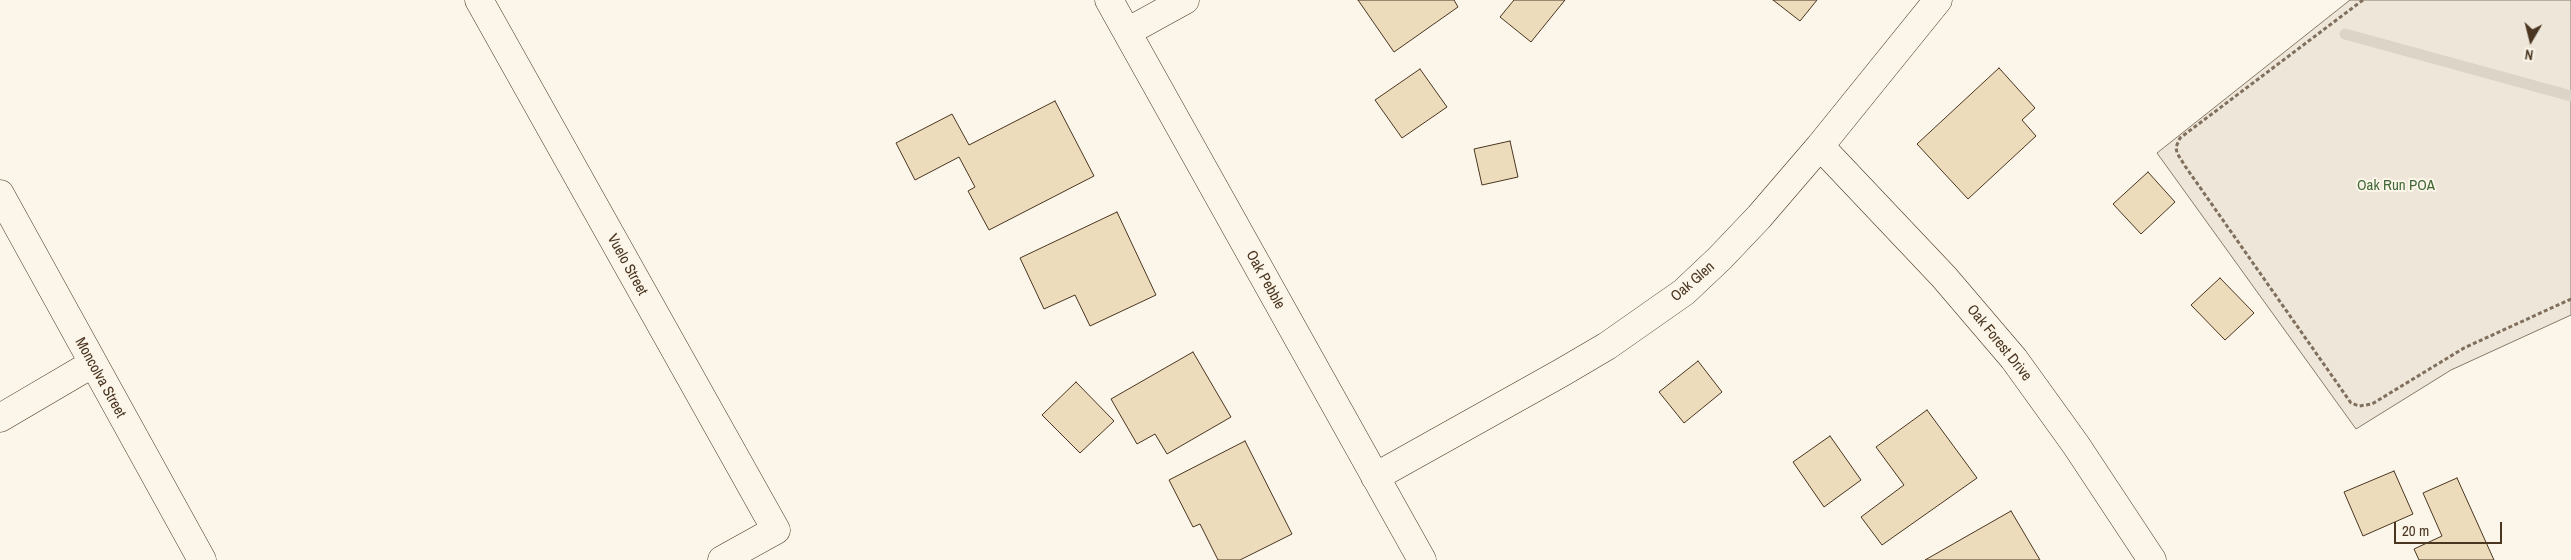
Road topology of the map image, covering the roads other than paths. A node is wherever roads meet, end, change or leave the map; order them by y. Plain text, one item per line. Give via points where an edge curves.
1 (479, 0) edge
2 (1109, 0) edge
3 (1185, 0) edge
4 (1938, 0) edge
5 (1127, 32) junction
6 (1820, 146) junction
7 (0, 194) edge
8 (92, 364) junction
9 (0, 418) edge
10 (1375, 476) junction
11 (202, 560) edge
12 (722, 560) edge
13 (1422, 560) edge
14 (2152, 560) edge

1 - 12 street, Vuelo Street via 776,530
2 - 5 street, Oak Pebble
3 - 5 street
4 - 6 street, Oak Glen
5 - 10 street, Oak Pebble
6 - 10 street, Oak Glen via 1752,224 1684,292 1569,369
6 - 14 street, Oak Forest Drive via 1944,277 2014,360 2076,444
7 - 8 street, Moncolva Street
8 - 9 street
8 - 11 street, Moncolva Street
10 - 13 street, Oak Pebble

